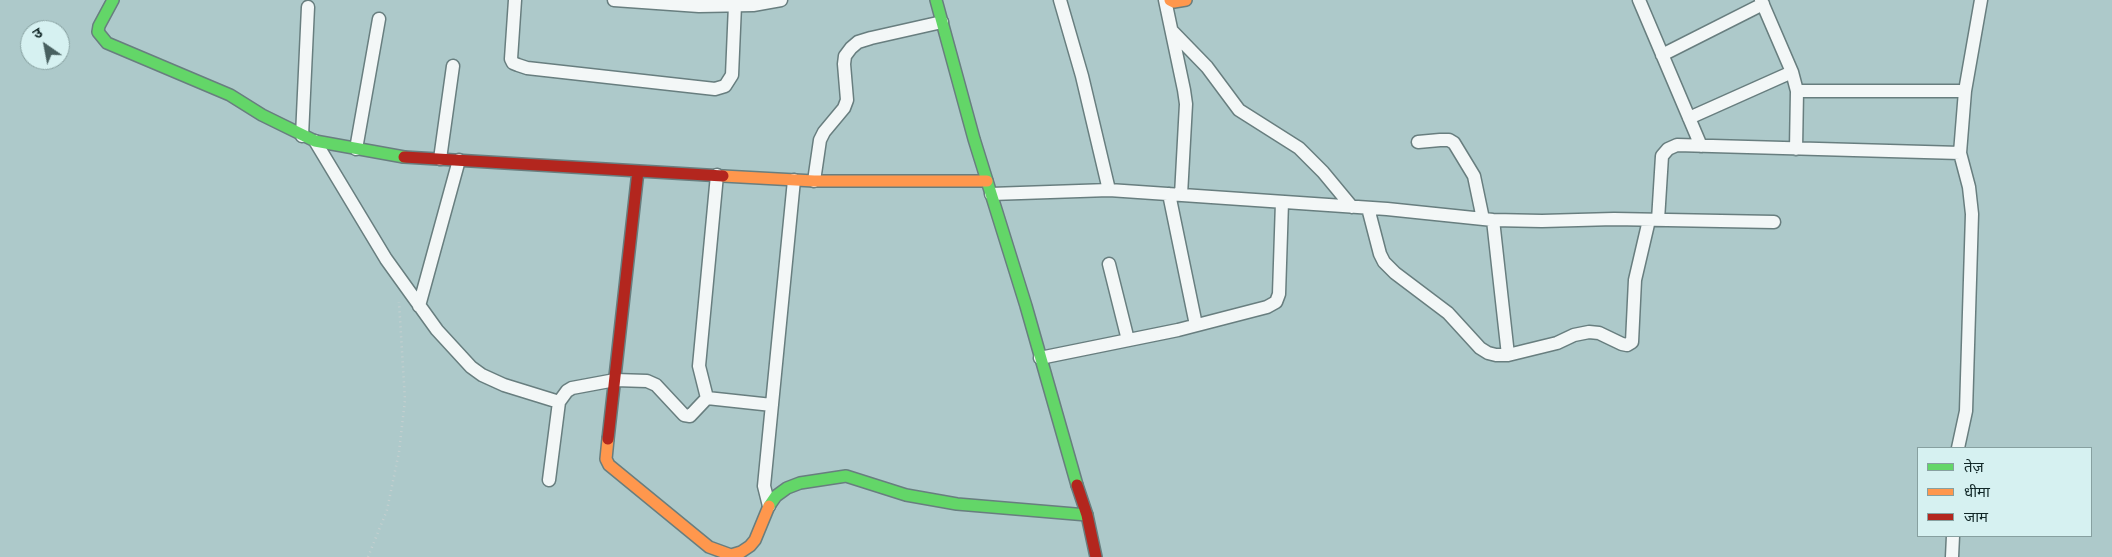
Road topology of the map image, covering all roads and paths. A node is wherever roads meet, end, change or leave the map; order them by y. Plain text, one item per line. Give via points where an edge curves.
1 (113, 0) edge
2 (515, 0) edge
3 (614, 0) edge
4 (781, 0) edge
5 (936, 0) edge
6 (1060, 0) edge
7 (1165, 0) edge
8 (1170, 0) edge
9 (1186, 0) edge
10 (1639, 0) edge
11 (1981, 0) edge
12 (1762, 2) edge
13 (738, 3) edge
14 (308, 7) dead end
15 (379, 19) dead end
16 (942, 22) junction
17 (1172, 31) junction
18 (1662, 55) junction
19 (453, 66) dead end
20 (1792, 72) junction
21 (1797, 91) junction
22 (1965, 91) junction
23 (1689, 118) junction
24 (302, 136) junction
25 (315, 141) junction
26 (1418, 142) dead end
27 (1701, 146) junction
28 (356, 149) junction
29 (1796, 149) junction
30 (1960, 153) junction
31 (440, 159) junction
32 (459, 160) junction
33 (638, 171) junction
34 (717, 175) junction
35 (794, 180) junction
36 (814, 181) junction
37 (989, 187) junction
38 (1109, 190) junction
39 (1175, 195) junction
40 (1282, 202) junction
41 (1352, 207) junction
42 (1368, 208) junction
43 (1488, 220) junction
44 (1654, 220) junction
45 (1774, 222) dead end
46 (1110, 264) dead end
47 (397, 275) junction
48 (419, 306) junction
49 (1196, 325) junction
50 (1128, 340) junction
51 (1508, 355) junction
52 (1040, 358) junction
53 (615, 380) junction
54 (707, 398) junction
55 (559, 402) junction
56 (772, 405) junction
57 (1958, 447) edge
58 (548, 480) dead end
59 (769, 506) junction
60 (1087, 515) junction
61 (1953, 537) edge
62 (368, 557) edge
63 (1096, 557) edge
64 (1952, 557) edge

1 - 24 street via 98,32 107,43 216,88
2 - 13 street via 511,59 518,65 715,89 725,86 732,75
3 - 13 street via 699,6
4 - 13 street
5 - 16 street
6 - 38 street
7 - 17 street
8 - 9 street
10 - 18 street
11 - 22 street
12 - 18 street
12 - 20 street
14 - 24 street
15 - 28 street
16 - 36 street via 872,38 851,48 844,64 847,100 820,140
16 - 37 street
17 - 39 street via 1186,104
17 - 41 street via 1208,67 1239,110 1299,148
18 - 23 street
19 - 31 street
20 - 21 street
20 - 23 street
21 - 22 street
21 - 29 street
22 - 30 street
23 - 27 street
24 - 25 street
25 - 28 street
25 - 47 street
26 - 43 street via 1449,140 1454,143 1474,176
27 - 29 street
27 - 44 street via 1677,145 1662,156
28 - 31 street
29 - 30 street
30 - 57 street via 1972,214 1966,411
31 - 32 street
32 - 33 street
32 - 48 street
33 - 34 street
33 - 53 street
34 - 35 street
34 - 54 street via 699,366
35 - 36 street
35 - 56 street
36 - 37 street
37 - 38 street
37 - 52 street
38 - 39 street
39 - 40 street
39 - 49 street
40 - 41 street
40 - 49 street via 1279,294 1276,302
41 - 42 street
42 - 43 street
42 - 51 street via 1384,262 1448,313 1480,348 1488,353
43 - 44 street
43 - 51 street
44 - 45 street
44 - 51 street via 1635,280 1632,342 1627,345 1599,333 1582,333 1556,344
46 - 50 street
47 - 48 street
47 - 62 path via 405,400 387,510
48 - 55 street via 437,330 482,375
49 - 50 street
50 - 52 street
52 - 60 street
53 - 54 street via 634,379 656,385 684,415 690,416
53 - 55 street via 572,388
53 - 59 street via 606,459 642,493 709,547 731,555 741,552 755,540
54 - 56 street
55 - 58 street
56 - 59 street via 764,486
59 - 60 street via 787,488 827,477 846,476 906,495 957,504
60 - 63 street
61 - 64 street

